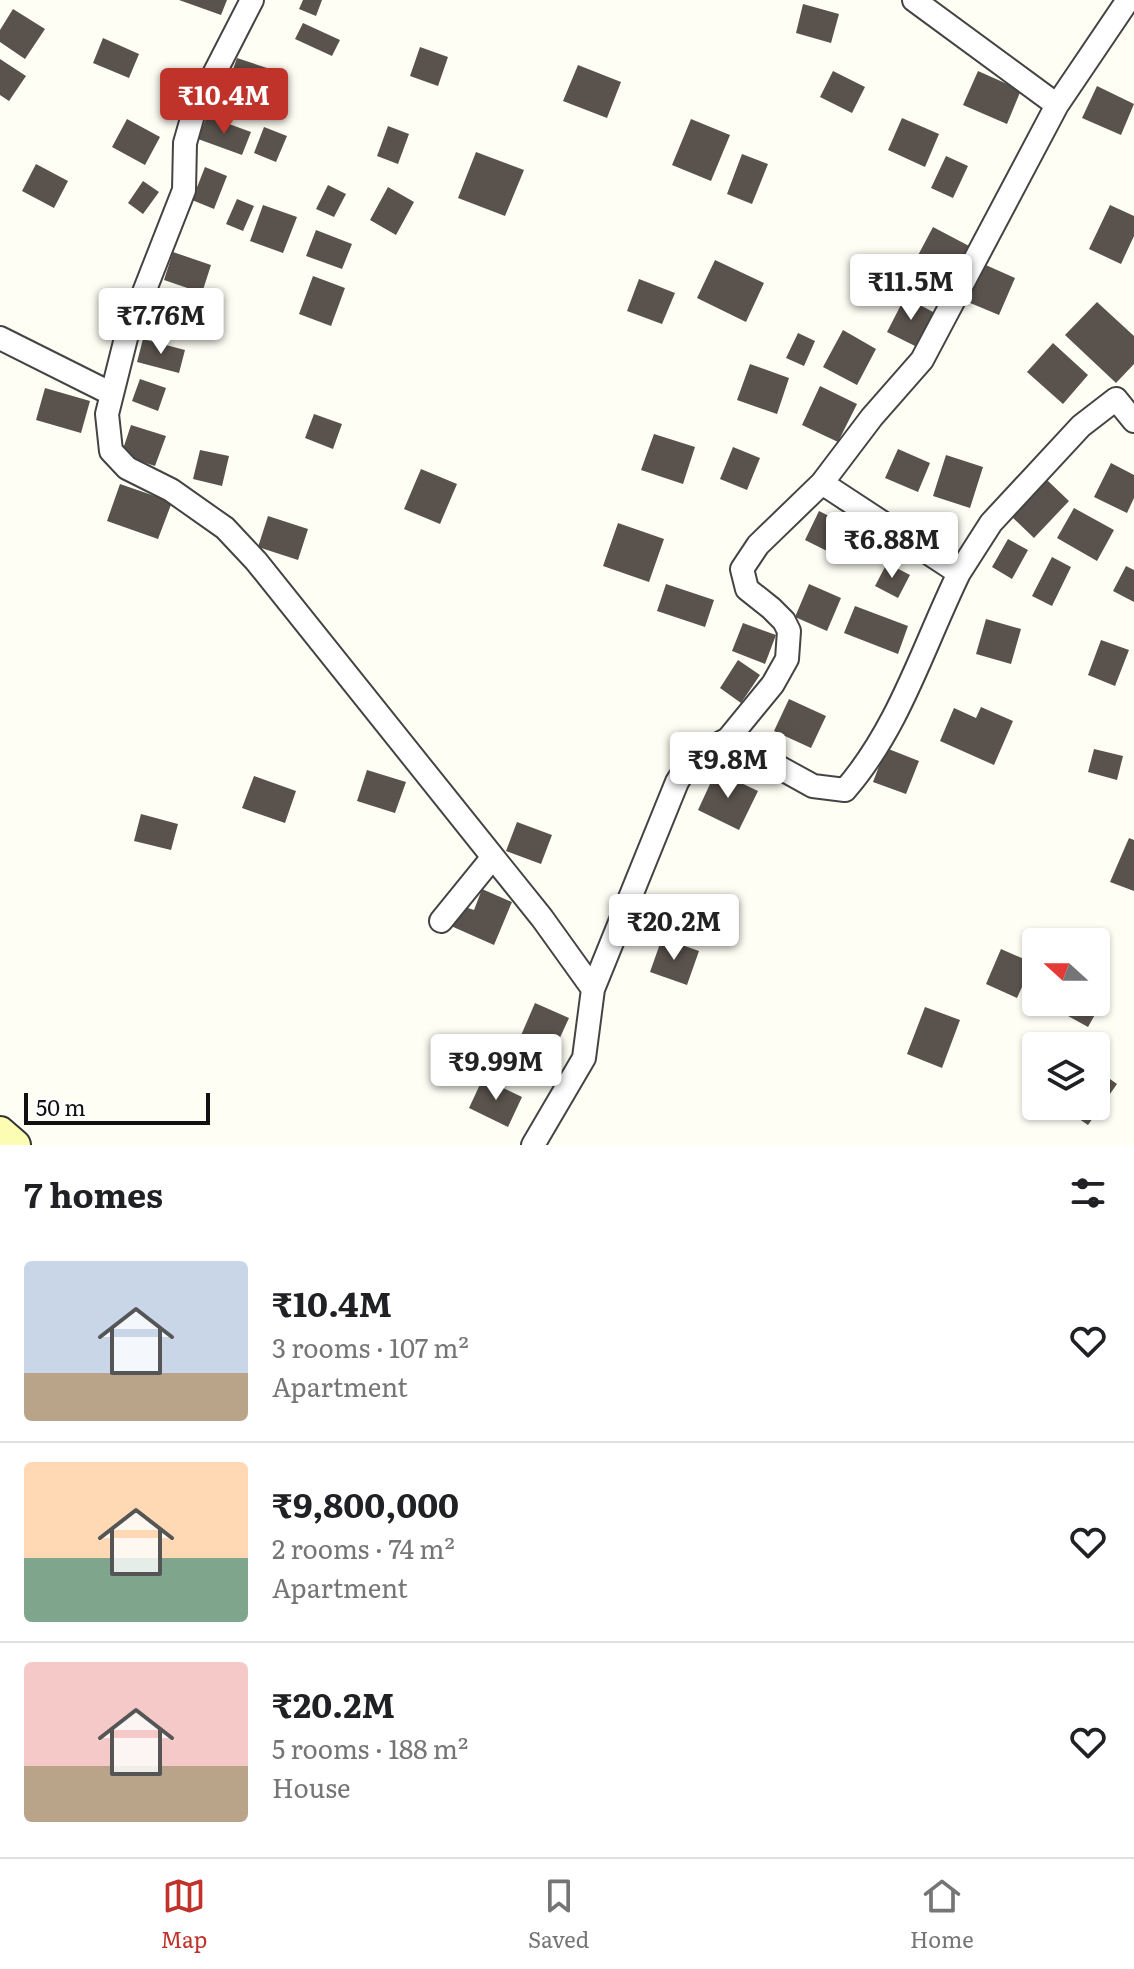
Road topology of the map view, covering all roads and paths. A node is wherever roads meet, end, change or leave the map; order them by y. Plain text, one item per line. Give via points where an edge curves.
1 (252, 0) edge
2 (914, 0) edge
3 (1128, 0) edge
4 (1057, 105) junction
5 (0, 338) edge
6 (112, 394) junction
7 (1134, 421) edge
8 (822, 483) junction
9 (959, 573) junction
10 (728, 739) junction
11 (493, 857) junction
12 (441, 921) dead end
13 (593, 989) junction
14 (0, 1132) edge
15 (15, 1145) edge
16 (533, 1145) edge

1 - 6 street via 193,115 185,143 184,190 126,338
2 - 4 street
3 - 4 street
4 - 8 street via 922,360
5 - 6 street
6 - 11 street via 107,414 111,451 127,468 171,490 225,528
7 - 9 street via 1116,399 1081,426 991,523
8 - 9 street
8 - 10 street via 758,545 742,569 747,589 784,621 789,631 787,659
9 - 10 street via 868,764 845,790 813,786
10 - 13 street via 692,758 677,782
11 - 12 street
11 - 13 street
13 - 16 street via 584,1058
14 - 15 main road

